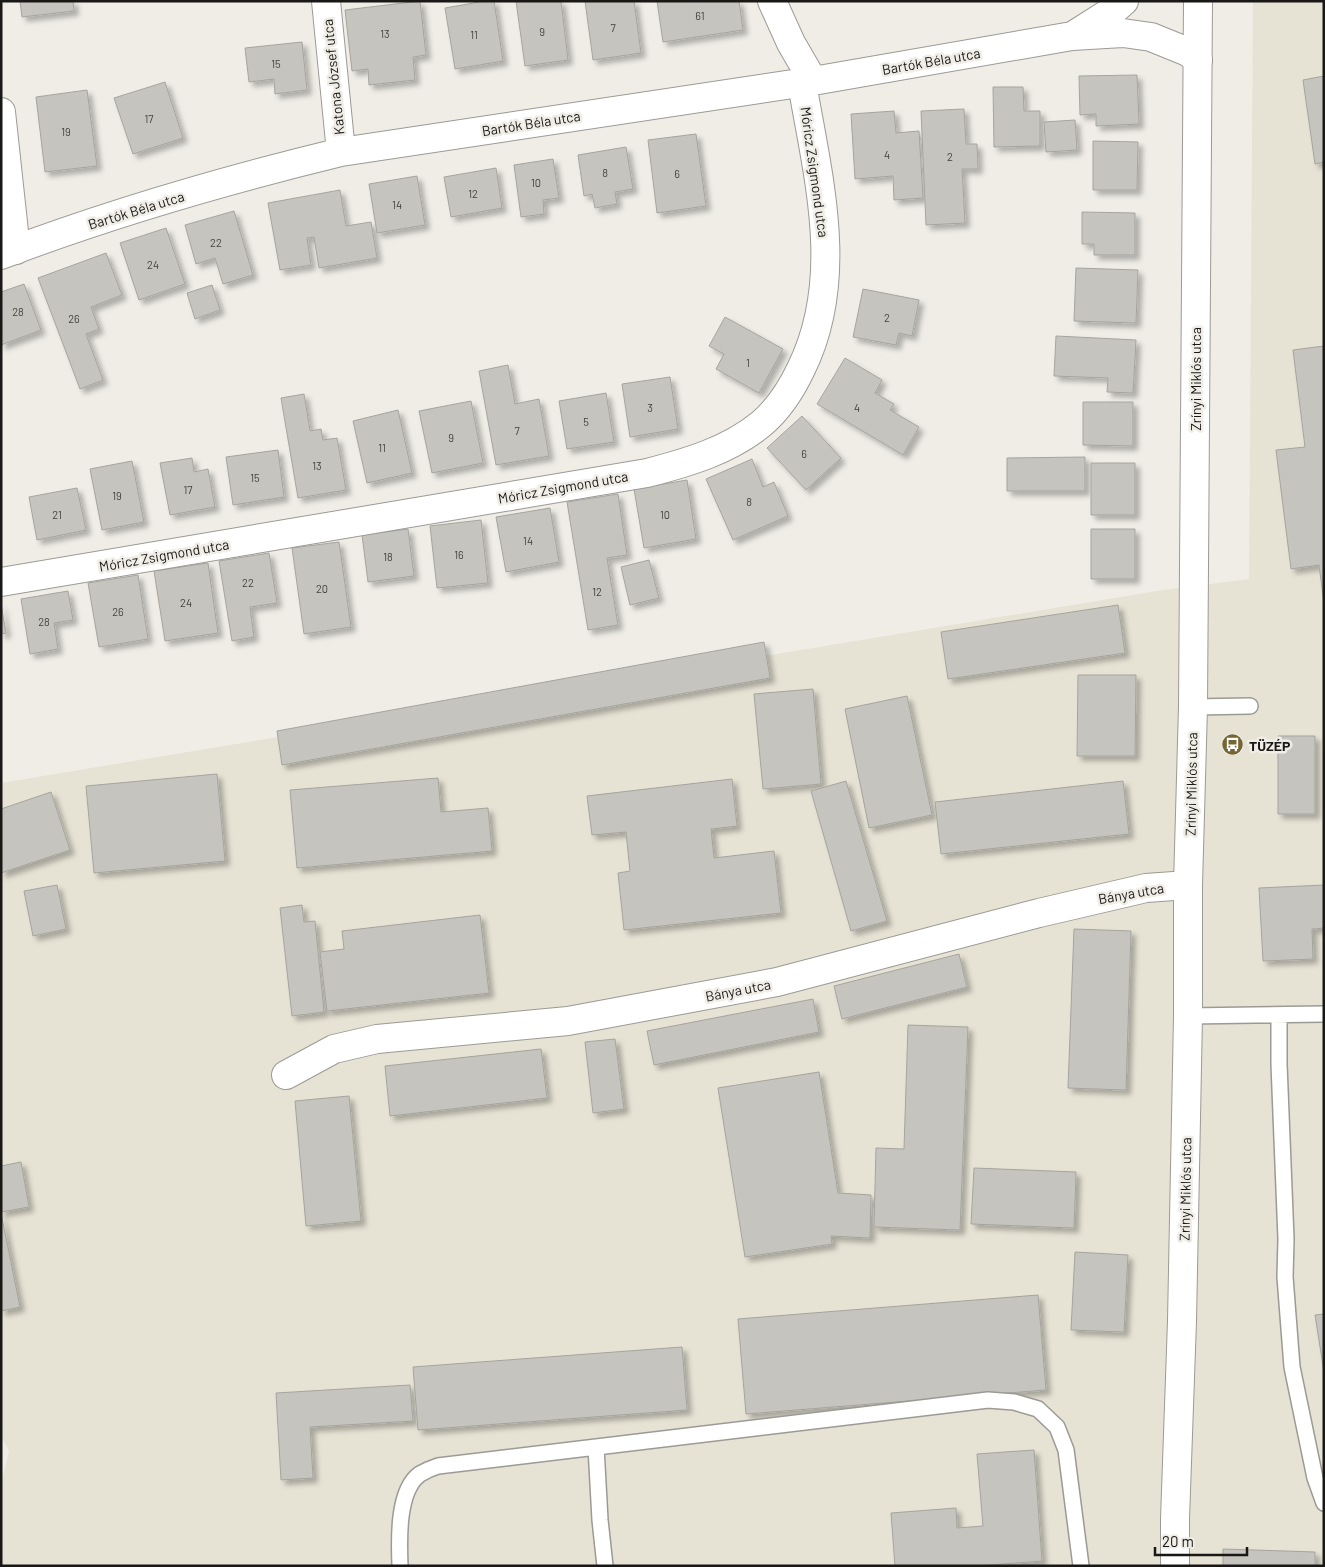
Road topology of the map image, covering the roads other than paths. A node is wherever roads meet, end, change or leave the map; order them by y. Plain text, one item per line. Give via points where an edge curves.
1 (326, 1) edge
2 (772, 1) edge
3 (1124, 1) edge
4 (1198, 1) edge
5 (1072, 36) junction
6 (1198, 60) junction
7 (808, 82) junction
8 (1, 112) edge
9 (341, 152) junction
10 (9, 253) edge
11 (1, 582) edge
12 (1250, 706) dead end
13 (1193, 708) junction
14 (1188, 885) junction
15 (1324, 1014) edge
16 (1279, 1015) junction
17 (1188, 1016) junction
18 (286, 1075) dead end
19 (596, 1446) junction
20 (1324, 1503) edge
21 (400, 1566) edge
22 (605, 1566) edge
23 (1081, 1566) edge
24 (1175, 1566) edge

1 - 9 street, Katona József utca
2 - 7 street
3 - 5 street
4 - 6 street, Zrínyi Miklós utca
5 - 6 street, Bartók Béla utca via 1123,33 1151,38 1188,52
5 - 7 street, Bartók Béla utca
6 - 13 street, Zrínyi Miklós utca
7 - 9 street, Bartók Béla utca
7 - 11 street, Móricz Zsigmond utca via 825,222 826,269 822,306 808,354 792,388 760,425 736,440 683,464 647,473
8 - 10 street
9 - 10 street, Bartók Béla utca via 99,220
12 - 13 lane
13 - 14 street, Zrínyi Miklós utca
14 - 17 street, Zrínyi Miklós utca
14 - 18 street, Bánya utca via 1146,888 1077,904 777,982 568,1021 377,1039 334,1049
15 - 16 lane
16 - 17 lane
16 - 20 lane via 1285,1277 1292,1367 1315,1478
17 - 24 street, Zrínyi Miklós utca
19 - 21 lane via 438,1466 419,1475 406,1492 402,1510
19 - 22 lane
19 - 23 lane via 988,1400 1014,1402 1038,1409 1057,1428 1066,1450

